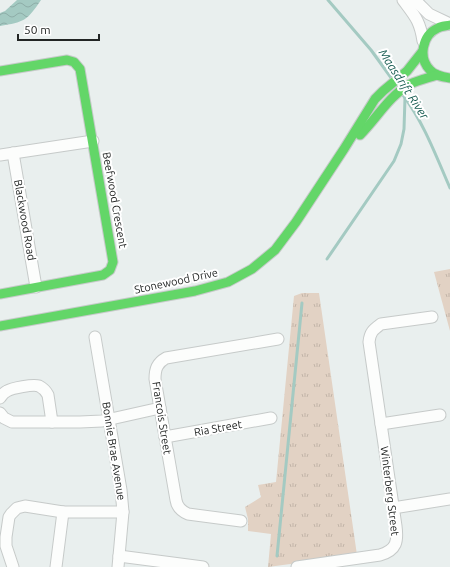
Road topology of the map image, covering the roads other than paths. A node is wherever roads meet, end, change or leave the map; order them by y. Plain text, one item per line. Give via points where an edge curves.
1 (403, 0) edge
2 (415, 0) edge
3 (450, 24) edge
4 (423, 47) junction
5 (0, 71) edge
6 (446, 79) edge
7 (93, 141) junction
8 (344, 149) junction
9 (13, 153) junction
10 (0, 156) edge
11 (36, 287) junction
12 (0, 294) edge
13 (432, 317) dead end
14 (0, 326) edge
15 (95, 336) dead end
16 (278, 338) dead end
17 (0, 398) edge
18 (160, 408) junction
19 (0, 412) edge
20 (440, 415) dead end
21 (271, 418) dead end
22 (109, 419) junction
23 (52, 422) junction
24 (381, 424) junction
25 (165, 437) junction
26 (450, 499) edge
27 (393, 508) junction
28 (63, 512) junction
29 (123, 512) junction
30 (241, 521) dead end
31 (119, 561) edge
32 (179, 565) edge
33 (13, 567) edge
34 (56, 567) edge
35 (203, 567) edge
36 (297, 567) edge

1 - 4 street via 419,22
2 - 3 street via 429,14
3 - 4 street, Stonewood Drive via 436,28 430,33
4 - 6 street via 423,59 428,68 433,74
4 - 8 street, Stonewood Drive via 407,71 372,104
5 - 7 street via 63,60 74,62 81,73
6 - 8 street, Stonewood Drive via 411,84 390,100
7 - 9 street
7 - 11 street, Beefwood Crescent via 113,257 112,266 103,275
8 - 14 street, Stonewood Drive via 275,250 252,269 228,282 194,291
9 - 10 street
9 - 11 street, Blackwood Road
11 - 12 street, Beefwood Crescent
13 - 24 street, Winterberg Street via 381,324 370,334
15 - 22 street, Bonnie Brae Avenue
16 - 18 street, Francois Street via 166,358 155,371
17 - 23 street via 10,389 40,386 48,395
18 - 22 street
18 - 25 street, Francois Street
19 - 23 street via 4,418 12,422
20 - 24 street
21 - 25 street, Ria Street
22 - 23 street
22 - 29 street, Bonnie Brae Avenue
24 - 27 street, Winterberg Street
25 - 30 street, Francois Street via 176,500 181,510 191,515
26 - 27 street
27 - 36 street, Winterberg Street via 398,536 396,545 389,552
28 - 29 street
28 - 33 street via 25,506 17,508 11,514 6,543
28 - 34 street
29 - 31 street, Bonnie Brae Avenue
31 - 32 street
32 - 35 street

